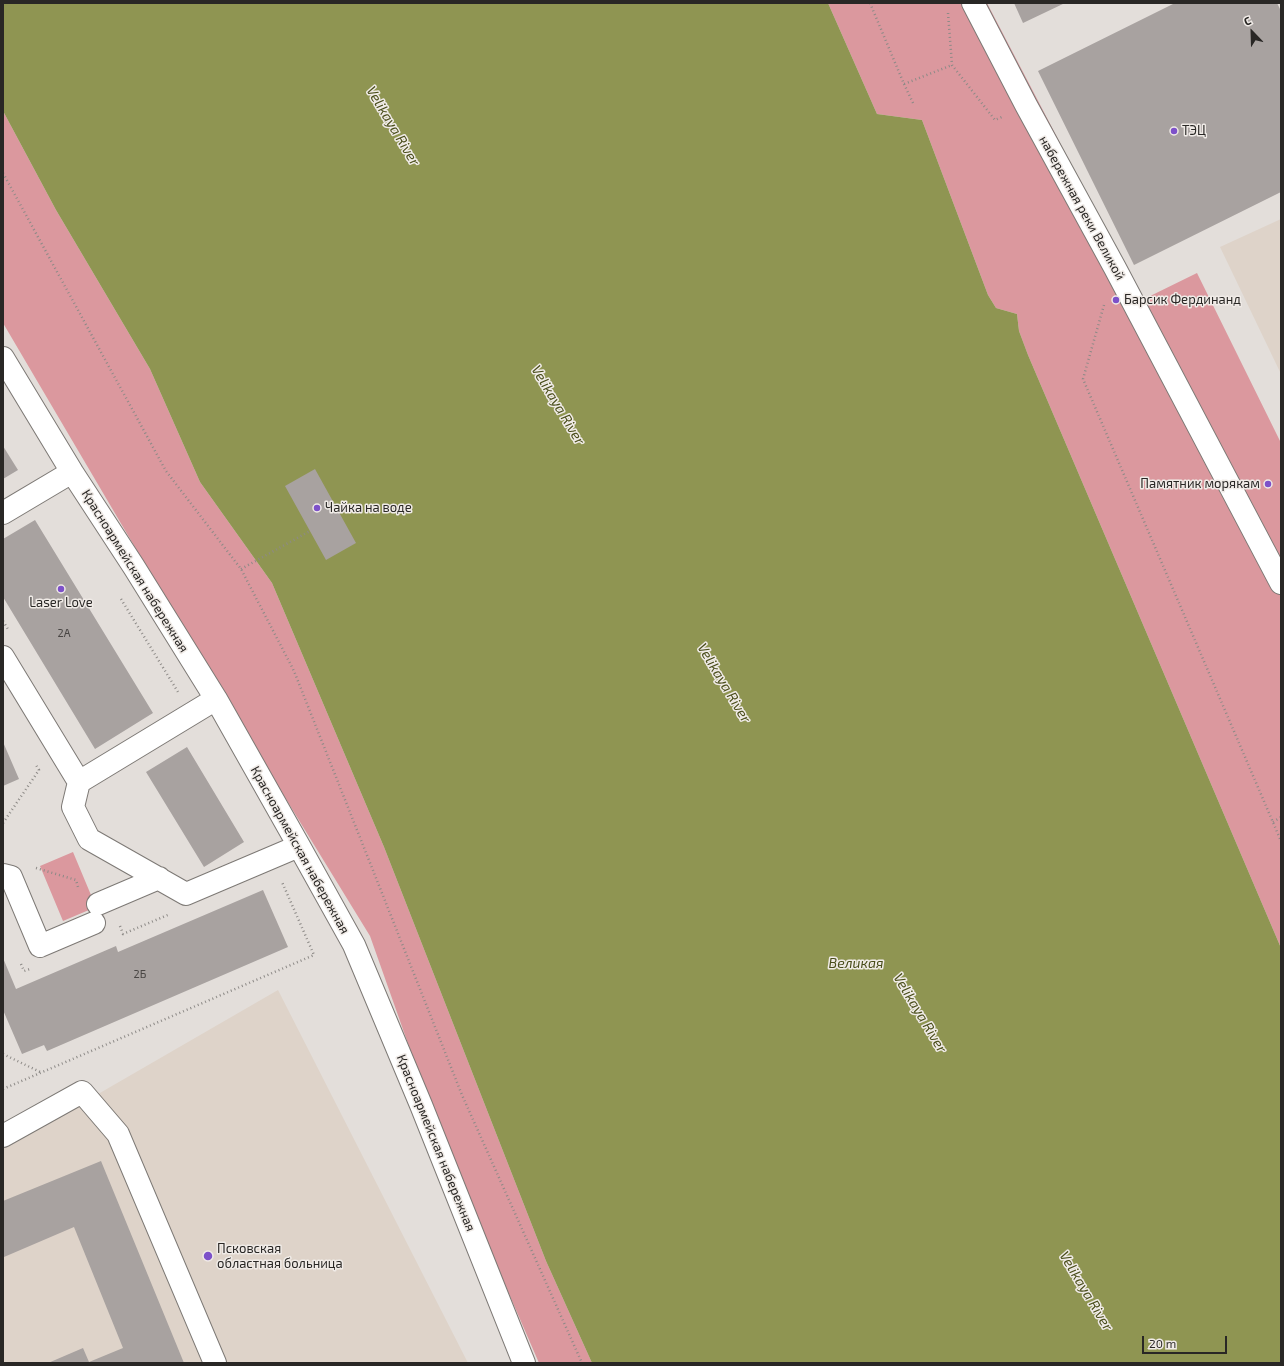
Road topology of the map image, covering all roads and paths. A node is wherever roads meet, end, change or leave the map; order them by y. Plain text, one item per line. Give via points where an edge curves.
1 (870, 3) edge
2 (973, 3) edge
3 (949, 24) dead end
4 (952, 65) junction
5 (904, 84) junction
6 (982, 103) dead end
7 (914, 105) dead end
8 (3, 173) edge
9 (1115, 268) junction
10 (5, 367) edge
11 (72, 472) junction
12 (3, 513) edge
13 (310, 531) dead end
14 (241, 569) junction
15 (1281, 583) edge
16 (3, 657) edge
17 (11, 685) edge
18 (216, 699) junction
19 (39, 770) dead end
20 (79, 782) junction
21 (1281, 817) edge
22 (1273, 822) junction
23 (3, 823) edge
24 (1281, 840) edge
25 (299, 846) junction
26 (272, 857) junction
27 (33, 868) dead end
28 (3, 875) edge
29 (159, 878) junction
30 (76, 880) dead end
31 (3, 1054) edge
32 (41, 1072) junction
33 (3, 1088) edge
34 (3, 1136) edge
35 (215, 1363) edge
36 (524, 1363) edge
37 (582, 1363) edge

1 - 5 path
2 - 9 street, набережная реки Великой
3 - 4 path
4 - 5 path
4 - 6 path
5 - 7 path
8 - 14 path via 166,471
9 - 15 street, набережная реки Великой
9 - 22 path via 1083,379
10 - 11 street, Красноармейская набережная
11 - 12 street
11 - 18 street, Красноармейская набережная
13 - 14 path
14 - 37 path via 294,671 462,1095
16 - 17 street
17 - 20 street
18 - 20 street
18 - 25 street, Красноармейская набережная
19 - 23 path
20 - 29 street via 73,807 89,839
21 - 22 path
22 - 24 path
25 - 26 street
25 - 36 street, Красноармейская набережная via 354,945
26 - 29 street via 186,894
26 - 32 path via 314,955
27 - 30 path
28 - 29 street via 11,877 40,946
31 - 32 path
32 - 33 path
34 - 35 street via 82,1092 118,1134

